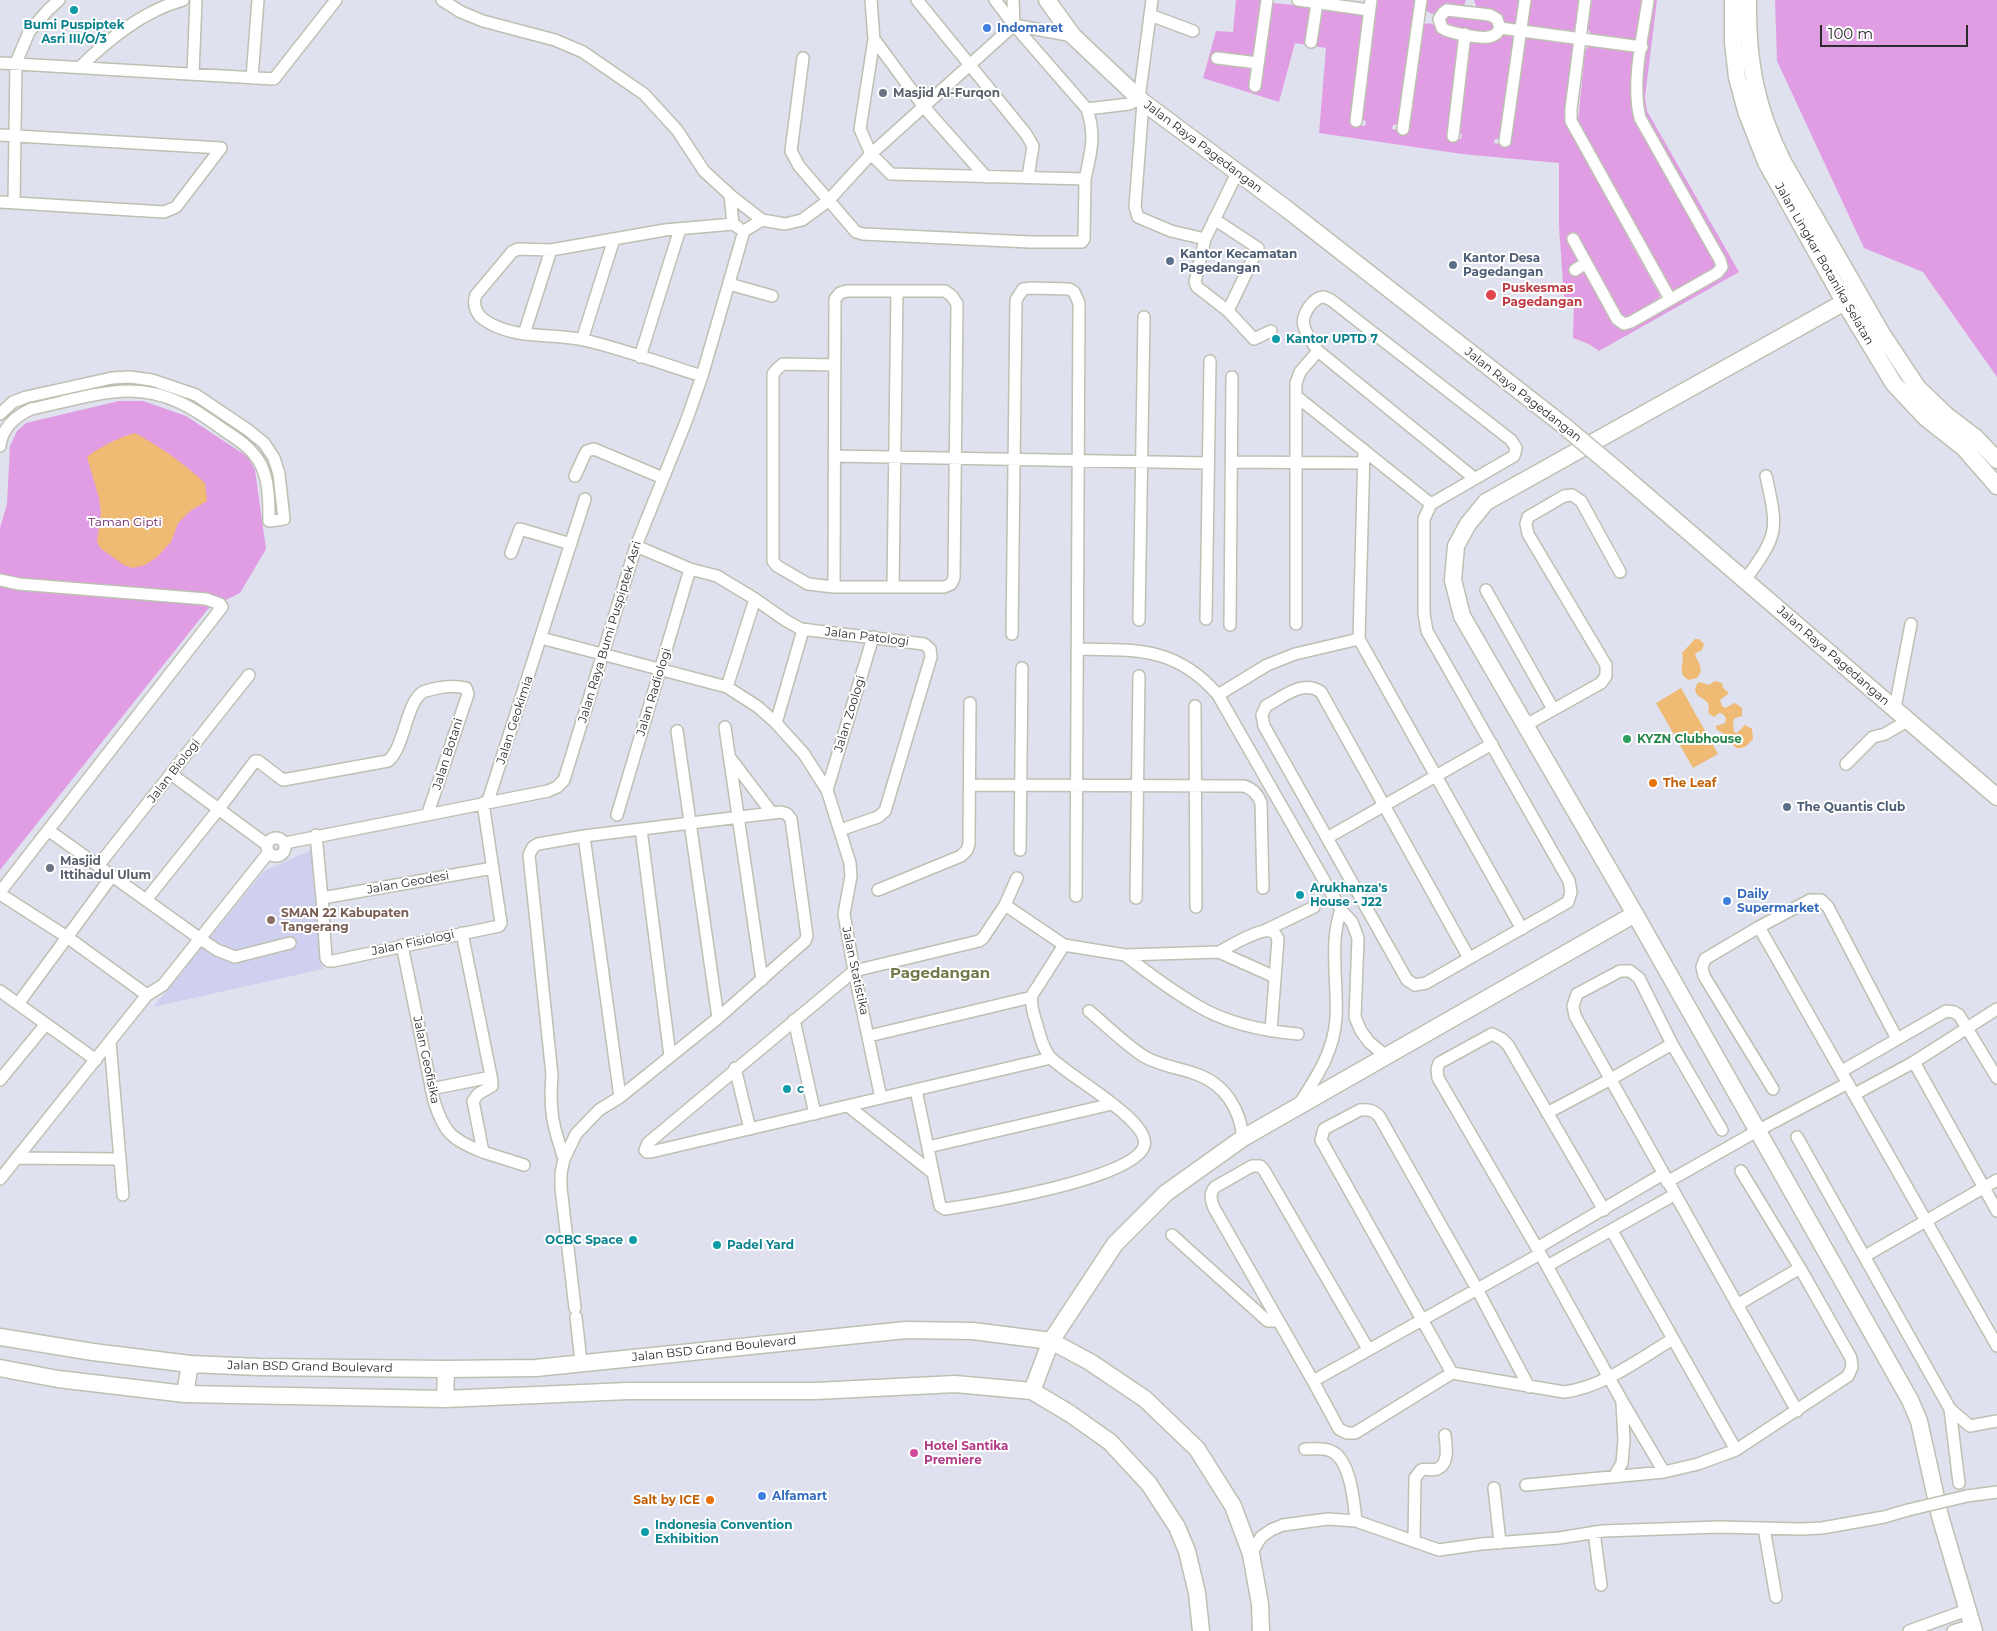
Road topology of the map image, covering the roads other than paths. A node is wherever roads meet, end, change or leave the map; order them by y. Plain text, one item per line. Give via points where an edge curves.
1 (58, 0) edge
2 (183, 0) edge
3 (196, 0) edge
4 (258, 0) edge
5 (336, 0) edge
6 (442, 0) edge
7 (871, 0) edge
8 (918, 0) edge
9 (995, 0) edge
10 (1013, 0) edge
11 (1047, 0) edge
12 (1152, 0) edge
13 (1267, 0) edge
14 (1298, 0) edge
15 (1421, 0) edge
16 (1525, 0) edge
17 (1585, 0) edge
18 (1648, 0) edge
19 (1734, 0) edge
20 (1748, 0) edge
21 (1320, 2) edge
22 (1370, 5) edge
23 (1469, 6) edge
24 (1150, 15) junction
25 (1418, 17) junction
26 (1439, 19) junction
27 (1014, 25) junction
28 (1500, 28) junction
29 (1193, 31) dead end
30 (1521, 31) junction
31 (1465, 34) junction
32 (1072, 36) junction
33 (874, 39) junction
34 (1580, 39) junction
35 (1312, 42) dead end
36 (1642, 47) junction
37 (803, 58) dead end
38 (1217, 58) dead end
39 (0, 63) edge
40 (1258, 63) junction
41 (16, 64) junction
42 (970, 66) junction
43 (80, 67) junction
44 (193, 74) junction
45 (252, 78) junction
46 (1255, 86) dead end
47 (1141, 100) junction
48 (924, 107) junction
49 (1087, 109) junction
50 (1356, 122) dead end
51 (1403, 129) dead end
52 (0, 135) edge
53 (15, 135) junction
54 (1453, 136) dead end
55 (1505, 142) dead end
56 (871, 154) junction
57 (1237, 173) junction
58 (986, 177) junction
59 (1028, 177) junction
60 (1085, 179) junction
61 (730, 195) junction
62 (828, 200) junction
63 (0, 202) edge
64 (14, 203) junction
65 (1214, 219) junction
66 (762, 220) junction
67 (733, 224) junction
68 (680, 229) junction
69 (744, 231) junction
70 (614, 239) junction
71 (1204, 239) junction
72 (1573, 240) dead end
73 (551, 250) junction
74 (1586, 264) junction
75 (1575, 270) dead end
76 (729, 284) junction
77 (898, 291) junction
78 (1859, 294) junction
79 (772, 296) dead end
80 (1670, 299) junction
81 (1845, 303) junction
82 (1228, 311) junction
83 (1144, 317) dead end
84 (1272, 331) dead end
85 (524, 334) junction
86 (582, 340) junction
87 (1318, 351) junction
88 (640, 357) junction
89 (1210, 361) dead end
90 (835, 366) junction
91 (702, 376) junction
92 (1232, 377) dead end
93 (1296, 396) junction
94 (0, 414) edge
95 (0, 446) edge
96 (1364, 450) junction
97 (834, 456) junction
98 (895, 457) junction
99 (955, 458) junction
100 (1014, 459) junction
101 (1078, 460) junction
102 (1997, 460) edge
103 (1142, 462) junction
104 (1232, 462) junction
105 (1296, 462) junction
106 (1208, 463) junction
107 (1363, 464) junction
108 (575, 476) dead end
109 (1766, 476) dead end
110 (663, 478) junction
111 (1474, 478) junction
112 (1997, 486) edge
113 (585, 499) dead end
114 (1431, 504) junction
115 (571, 544) junction
116 (636, 546) junction
117 (511, 553) dead end
118 (690, 569) junction
119 (1620, 572) dead end
120 (0, 580) edge
121 (1745, 580) junction
122 (834, 587) junction
123 (893, 587) junction
124 (1486, 590) dead end
125 (755, 599) junction
126 (1206, 619) dead end
127 (1140, 620) dead end
128 (1296, 624) dead end
129 (1911, 624) dead end
130 (1230, 625) dead end
131 (803, 630) junction
132 (1012, 634) dead end
133 (873, 637) junction
134 (541, 638) junction
135 (1358, 639) junction
136 (1077, 649) junction
137 (603, 655) junction
138 (1022, 668) dead end
139 (660, 670) junction
140 (249, 675) dead end
141 (1139, 676) dead end
142 (727, 687) junction
143 (1218, 695) junction
144 (970, 703) dead end
145 (1195, 706) dead end
146 (1894, 708) junction
147 (1553, 709) junction
148 (1909, 720) junction
149 (776, 723) junction
150 (1526, 725) junction
151 (725, 727) dead end
152 (677, 731) dead end
153 (1492, 744) junction
154 (730, 758) junction
155 (1846, 764) dead end
156 (171, 774) junction
157 (1436, 775) junction
158 (970, 785) junction
159 (1021, 785) junction
160 (1076, 785) junction
161 (1137, 786) junction
162 (1195, 786) junction
163 (828, 790) junction
164 (1997, 796) edge
165 (486, 802) junction
166 (1384, 805) junction
167 (218, 810) junction
168 (428, 813) junction
169 (772, 813) junction
170 (617, 815) dead end
171 (738, 818) junction
172 (690, 823) junction
173 (641, 829) junction
174 (48, 830) junction
175 (840, 830) junction
176 (316, 835) junction
177 (584, 836) junction
178 (1327, 838) junction
179 (268, 848) junction
180 (1020, 850) dead end
181 (98, 866) junction
182 (493, 868) junction
183 (112, 876) junction
184 (1018, 878) dead end
185 (1263, 888) dead end
186 (878, 890) dead end
187 (0, 893) edge
188 (1076, 896) dead end
189 (322, 898) junction
190 (1136, 898) dead end
191 (146, 900) junction
192 (1005, 905) junction
193 (1196, 907) dead end
194 (1314, 907) dead end
195 (1341, 910) junction
196 (1635, 914) junction
197 (1759, 927) junction
198 (1522, 929) junction
199 (1263, 931) junction
200 (462, 933) junction
201 (67, 937) junction
202 (199, 938) junction
203 (290, 943) dead end
204 (402, 945) junction
205 (1064, 945) junction
206 (1219, 952) junction
207 (1125, 956) junction
208 (1469, 958) junction
209 (854, 971) junction
210 (1274, 977) junction
211 (762, 980) junction
212 (0, 991) edge
213 (148, 995) junction
214 (1032, 997) junction
215 (18, 1004) junction
216 (1997, 1009) edge
217 (1089, 1011) dead end
218 (1355, 1017) junction
219 (718, 1018) junction
220 (1336, 1019) junction
221 (794, 1020) junction
222 (46, 1024) junction
223 (1967, 1029) junction
224 (1271, 1031) junction
225 (1298, 1034) dead end
226 (869, 1036) junction
227 (1897, 1039) junction
228 (110, 1042) junction
229 (1672, 1044) junction
230 (670, 1056) junction
231 (1387, 1057) junction
232 (1051, 1058) junction
233 (96, 1060) junction
234 (1914, 1062) junction
235 (735, 1068) junction
236 (1842, 1071) junction
237 (491, 1078) junction
238 (1997, 1078) edge
239 (1611, 1079) junction
240 (0, 1080) edge
241 (1848, 1083) junction
242 (431, 1089) junction
243 (1773, 1089) dead end
244 (916, 1090) junction
245 (1855, 1094) junction
246 (620, 1097) junction
247 (881, 1098) junction
248 (1112, 1104) junction
249 (848, 1106) junction
250 (1296, 1108) junction
251 (1547, 1112) junction
252 (815, 1114) junction
253 (750, 1129) junction
254 (1722, 1130) dead end
255 (1757, 1131) junction
256 (1797, 1137) dead end
257 (1243, 1138) junction
258 (928, 1147) junction
259 (483, 1152) junction
260 (17, 1158) junction
261 (120, 1159) junction
262 (564, 1159) junction
263 (524, 1165) dead end
264 (1742, 1171) dead end
265 (934, 1173) junction
266 (1665, 1178) junction
267 (0, 1179) edge
268 (1997, 1180) edge
269 (1983, 1188) junction
270 (123, 1195) dead end
271 (1674, 1195) junction
272 (1604, 1210) junction
273 (1997, 1211) edge
274 (1927, 1220) junction
275 (1612, 1231) junction
276 (1172, 1235) dead end
277 (1538, 1251) junction
278 (1866, 1256) junction
279 (1547, 1266) junction
280 (1800, 1268) junction
281 (1477, 1289) junction
282 (1737, 1305) junction
283 (1422, 1318) junction
284 (1277, 1321) junction
285 (0, 1337) edge
286 (1674, 1338) junction
287 (1051, 1341) junction
288 (1997, 1346) edge
289 (1368, 1349) junction
290 (581, 1362) junction
291 (190, 1364) junction
292 (0, 1368) edge
293 (446, 1369) junction
294 (1452, 1373) junction
295 (1608, 1377) junction
296 (1313, 1381) junction
297 (1529, 1387) junction
298 (1032, 1391) junction
299 (184, 1394) junction
300 (446, 1399) junction
301 (1622, 1401) junction
302 (1950, 1409) junction
303 (1796, 1411) junction
304 (1997, 1421) edge
305 (1445, 1435) dead end
306 (1305, 1449) dead end
307 (1736, 1450) junction
308 (1664, 1472) junction
309 (1614, 1477) junction
310 (1959, 1483) dead end
311 (1526, 1485) dead end
312 (1494, 1488) dead end
313 (1997, 1492) edge
314 (1356, 1521) junction
315 (1764, 1528) junction
316 (1594, 1532) junction
317 (1414, 1541) junction
318 (1500, 1543) junction
319 (1251, 1554) junction
320 (1601, 1585) dead end
321 (1776, 1597) dead end
322 (1971, 1622) edge
323 (1201, 1631) edge
324 (1261, 1631) edge
325 (1909, 1631) edge
326 (1953, 1631) edge

1 - 41 street via 29,32
2 - 43 street via 135,22 101,46
3 - 44 street
4 - 45 street
5 - 45 street via 274,80
6 - 61 street via 482,21 555,40 583,52 644,94 677,130 704,171
7 - 33 street
8 - 42 street
9 - 27 street
10 - 27 street
11 - 32 street, Jalan Raya Pagedangan
12 - 24 street
13 - 40 street
14 - 21 street
15 - 25 street
16 - 30 street
17 - 34 street
18 - 36 street
19 - 81 street, Jalan Lingkar Botanika Selatan via 1733,42 1737,77 1756,138 1766,162
20 - 78 street, Jalan Lingkar Botanika Selatan via 1750,66 1760,108 1783,162
21 - 22 street
21 - 35 street
22 - 50 street
23 - 26 street via 1442,12
23 - 28 street via 1494,17
24 - 29 street
24 - 47 street
25 - 26 street
25 - 51 street
26 - 31 street via 1445,31
27 - 32 street
27 - 42 street
27 - 49 street
28 - 30 street
28 - 31 street via 1491,37
30 - 34 street
30 - 55 street
31 - 54 street
32 - 47 street, Jalan Raya Pagedangan
33 - 48 street
33 - 56 street via 860,129
34 - 36 street
34 - 80 street via 1571,121
36 - 80 street via 1637,98 1640,118 1721,264 1717,273
37 - 62 street via 791,151 799,166
38 - 40 street
39 - 41 street
40 - 46 street
41 - 43 street
41 - 53 street
42 - 48 street
42 - 59 street via 1033,146
43 - 44 street
44 - 45 street
47 - 49 street
47 - 57 street, Jalan Raya Pagedangan
47 - 71 street via 1136,213 1142,219 1171,231
48 - 56 street
48 - 58 street
49 - 60 street via 1092,125 1092,143
52 - 53 street
53 - 64 street
53 - 64 street via 221,148 176,207 164,212
56 - 58 street via 896,175
56 - 62 street
57 - 65 street
57 - 121 street, Jalan Raya Pagedangan, bridge via 1563,425
58 - 59 street
59 - 60 street
60 - 62 street via 1084,239 1077,244 863,234 856,232
61 - 66 street
61 - 67 street
62 - 66 street via 795,223
63 - 64 street
65 - 71 street
65 - 82 street via 1258,248
66 - 69 street
67 - 68 street
67 - 69 street
68 - 70 street
68 - 88 street
69 - 76 street, Jalan Raya Bumi Puspiptek Asri
70 - 73 street
70 - 86 street
71 - 82 street via 1196,287
72 - 74 street
73 - 85 street
73 - 85 street via 518,249 512,252 474,301 485,321
74 - 75 street
74 - 80 street via 1624,324
76 - 79 street
76 - 91 street, Jalan Raya Bumi Puspiptek Asri
77 - 90 street via 840,293 836,299
77 - 98 street
77 - 99 street via 945,291 957,304
78 - 81 street
78 - 102 street, Jalan Lingkar Botanika Selatan via 1917,387
81 - 112 street, Jalan Lingkar Botanika Selatan via 1894,384 1926,418 1964,448
81 - 150 street via 1486,502 1468,524 1456,546 1453,580 1462,616
82 - 84 street via 1254,339
83 - 103 street
85 - 86 street
86 - 88 street
87 - 93 street via 1300,372
87 - 111 street
87 - 111 street via 1303,323 1315,301 1323,297 1514,443 1514,456
88 - 91 street
89 - 106 street
90 - 97 street
90 - 122 street via 783,364 773,374 773,561 808,584
91 - 110 street, Jalan Raya Bumi Puspiptek Asri
92 - 104 street
93 - 96 street
93 - 105 street
94 - 95 street via 13,402 26,397 112,378 152,380 196,395 264,443 279,474 284,519 269,521 266,477 252,451 191,407 172,398 130,391 114,392 31,409 11,423
96 - 107 street
96 - 114 street
97 - 98 street
97 - 122 street
98 - 99 street
98 - 123 street
99 - 100 street
99 - 123 street via 953,581 944,587
100 - 101 street
100 - 101 street via 1016,300 1022,289 1031,288 1069,289 1079,302
100 - 132 street
101 - 103 street
101 - 136 street
103 - 106 street
103 - 127 street
104 - 105 street
104 - 130 street
105 - 107 street
105 - 128 street
106 - 126 street
107 - 135 street
108 - 110 street via 585,454 594,449
109 - 121 street via 1774,512 1774,532 1766,552
110 - 116 street, Jalan Raya Bumi Puspiptek Asri
111 - 114 street
113 - 115 street, Jalan Geokimia
114 - 153 street via 1424,519 1424,614 1427,631
115 - 117 street via 520,529
115 - 134 street, Jalan Geokimia
116 - 118 street, Jalan Patologi
116 - 137 street, Jalan Raya Bumi Puspiptek Asri
118 - 125 street, Jalan Patologi via 716,576
118 - 139 street, Jalan Radiologi
119 - 147 street via 1581,501 1564,496 1528,517 1528,534 1606,665 1606,676 1601,683
120 - 174 street via 206,599 222,605
121 - 146 street, Jalan Raya Pagedangan
122 - 123 street
124 - 147 street
125 - 131 street, Jalan Patologi
125 - 142 street
129 - 146 street
131 - 133 street, Jalan Patologi
131 - 149 street
133 - 163 street, Jalan Zoologi
133 - 175 street, Jalan Patologi via 924,644 930,649 931,657 885,810 878,817
134 - 137 street
134 - 165 street, Jalan Geokimia
135 - 143 street via 1295,654 1267,665
135 - 157 street
136 - 143 street via 1141,650 1158,654 1194,672
136 - 160 street
137 - 139 street, Jalan Statistika
137 - 165 street, Jalan Raya Bumi Puspiptek Asri via 564,780 548,791
138 - 159 street
139 - 142 street, Jalan Statistika
139 - 170 street, Jalan Radiologi
140 - 156 street, Jalan Biologi
141 - 161 street
142 - 149 street, Jalan Statistika
143 - 195 street
144 - 158 street
145 - 162 street
146 - 148 street, Jalan Raya Pagedangan
147 - 150 street
148 - 155 street via 1886,734 1873,737
148 - 164 street, Jalan Raya Pagedangan
149 - 163 street, Jalan Statistika via 804,754
150 - 196 street
151 - 154 street
152 - 172 street
153 - 157 street
153 - 198 street via 1569,881 1571,892 1568,902
154 - 169 street
154 - 171 street
156 - 167 street
156 - 181 street, Jalan Biologi
157 - 166 street
157 - 198 street
158 - 159 street
158 - 186 street via 967,850 961,856
159 - 160 street
159 - 180 street
160 - 161 street
160 - 188 street
161 - 162 street
161 - 190 street
162 - 185 street via 1244,786 1259,796
162 - 193 street
163 - 175 street, Jalan Statistika
165 - 168 street, Jalan Raya Bumi Puspiptek Asri
165 - 182 street, Jalan Fisiologi
166 - 178 street
166 - 178 street via 1321,692 1314,687 1302,687 1266,706 1262,715 1264,726
166 - 208 street
167 - 168 street, Jalan Botani via 256,760 284,780 388,761 394,755 418,697 436,688 459,686 466,688 468,694
167 - 179 street
167 - 191 street
168 - 176 street, Jalan Raya Bumi Puspiptek Asri
169 - 171 street
169 - 211 street via 787,814 791,819 807,936
171 - 172 street
171 - 211 street
172 - 173 street
172 - 219 street
173 - 177 street
173 - 230 street
174 - 181 street
174 - 187 street
175 - 209 street, Jalan Statistika via 852,876 844,914
176 - 179 street, Jalan Raya Bumi Puspiptek Asri via 285,843 274,837
176 - 189 street, Jalan Fisiologi
177 - 246 street
177 - 262 street via 538,844 529,855 552,1075 551,1117
178 - 208 street via 1407,980 1415,985 1426,982
179 - 202 street
181 - 183 street
182 - 189 street, Jalan Geodesi
182 - 200 street, Jalan Fisiologi via 501,923 495,928
183 - 191 street
183 - 201 street
184 - 192 street
187 - 201 street
189 - 204 street, Jalan Fisiologi via 327,960
191 - 202 street
192 - 205 street
192 - 209 street via 979,941
194 - 199 street
195 - 218 street via 1352,922 1358,938
195 - 220 street via 1336,933
196 - 231 street
196 - 255 street
197 - 227 street via 1810,900 1820,900 1828,907
197 - 236 street
197 - 243 street via 1705,959 1702,967 1704,976
198 - 208 street
199 - 206 street
199 - 210 street via 1275,933 1278,939
200 - 204 street, Jalan Fisiologi
200 - 237 street
201 - 213 street
201 - 215 street
202 - 203 street via 235,957
202 - 213 street via 163,985
204 - 242 street, Jalan Geofisika
205 - 207 street
205 - 214 street
206 - 207 street
206 - 210 street
207 - 224 street via 1199,1007 1239,1023
209 - 221 street
209 - 226 street, Jalan Statistika
210 - 224 street
211 - 219 street
212 - 215 street
213 - 228 street
214 - 226 street
214 - 232 street via 1043,1045
215 - 222 street
216 - 223 street
217 - 257 street via 1145,1057 1212,1081 1236,1108
218 - 220 street
218 - 231 street via 1361,1031
219 - 230 street
220 - 250 street via 1330,1049
221 - 235 street
221 - 252 street
222 - 233 street
222 - 240 street
223 - 227 street via 1959,1015 1946,1011
223 - 234 street
223 - 238 street
224 - 225 street
226 - 247 street, Jalan Statistika
227 - 236 street
228 - 233 street
228 - 261 street
229 - 239 street
229 - 239 street via 1639,978 1630,971 1620,971 1577,994 1574,1016
229 - 254 street
230 - 246 street
231 - 250 street
232 - 244 street
232 - 248 street
233 - 260 street
234 - 245 street
234 - 269 street
235 - 253 street
235 - 253 street via 648,1143 645,1150 652,1152
236 - 241 street
237 - 242 street
237 - 259 street via 492,1086 473,1101
239 - 251 street
239 - 266 street
241 - 245 street
241 - 255 street
242 - 259 street, Jalan Geofisika via 443,1126 459,1142
244 - 247 street
244 - 258 street
245 - 274 street
246 - 262 street via 582,1127
247 - 249 street
248 - 258 street
248 - 265 street via 1142,1130 1144,1140 1139,1154 1116,1169 996,1202 945,1209 940,1206
249 - 252 street
249 - 265 street
250 - 257 street
251 - 272 street
251 - 277 street via 1508,1045 1492,1034 1439,1063 1438,1078
252 - 253 street
255 - 266 street
255 - 322 street via 1910,1400 1919,1421 1940,1516
256 - 278 street
257 - 287 street via 1166,1193 1115,1244
258 - 265 street
259 - 263 street, Jalan Geofisika
260 - 261 street
260 - 267 street
261 - 270 street
262 - 290 street via 561,1188
264 - 280 street
266 - 271 street
266 - 272 street
268 - 269 street
269 - 273 street
269 - 274 street
271 - 275 street
271 - 282 street
272 - 277 street
274 - 278 street
274 - 288 street
275 - 279 street
275 - 286 street
276 - 284 street via 1262,1316
277 - 279 street
277 - 281 street
278 - 302 street
279 - 295 street
280 - 282 street
280 - 303 street via 1851,1358 1852,1367 1848,1376
281 - 283 street
281 - 283 street via 1379,1116 1366,1109 1353,1114 1324,1130 1321,1140
281 - 297 street
282 - 303 street
283 - 289 street
283 - 294 street
284 - 289 street via 1211,1201 1215,1187 1252,1166 1260,1166 1268,1175
284 - 296 street
285 - 291 street, Jalan BSD Grand Boulevard
286 - 295 street
286 - 307 street
287 - 290 street, Jalan BSD Grand Boulevard via 973,1331 906,1330
287 - 298 street
287 - 319 street, Jalan BSD Grand Boulevard via 1090,1362 1145,1399 1197,1449 1233,1506
289 - 296 street
290 - 293 street, Jalan BSD Grand Boulevard via 536,1368
291 - 293 street, Jalan BSD Grand Boulevard
291 - 299 street
292 - 299 street via 58,1379
293 - 300 street
294 - 296 street via 1355,1433 1339,1429
294 - 297 street
295 - 297 street via 1571,1392
295 - 301 street
298 - 300 street via 954,1384 816,1391 628,1391
298 - 323 street via 1110,1442 1149,1484 1177,1526 1187,1551 1197,1593
299 - 300 street
301 - 308 street
301 - 309 street via 1622,1463
302 - 304 street via 1970,1426
302 - 310 street
303 - 307 street
305 - 317 street via 1446,1454 1441,1466 1421,1470 1415,1478
306 - 314 street via 1324,1449 1340,1460 1352,1491
307 - 308 street
308 - 309 street
309 - 311 street
312 - 318 street
313 - 315 street, bridge via 1822,1528
314 - 317 street
314 - 319 street via 1328,1519 1283,1525 1262,1538
315 - 316 street
315 - 321 street
316 - 318 street
316 - 320 street
317 - 318 street via 1439,1550
319 - 324 street, Jalan BSD Grand Boulevard
322 - 325 street
322 - 326 street

